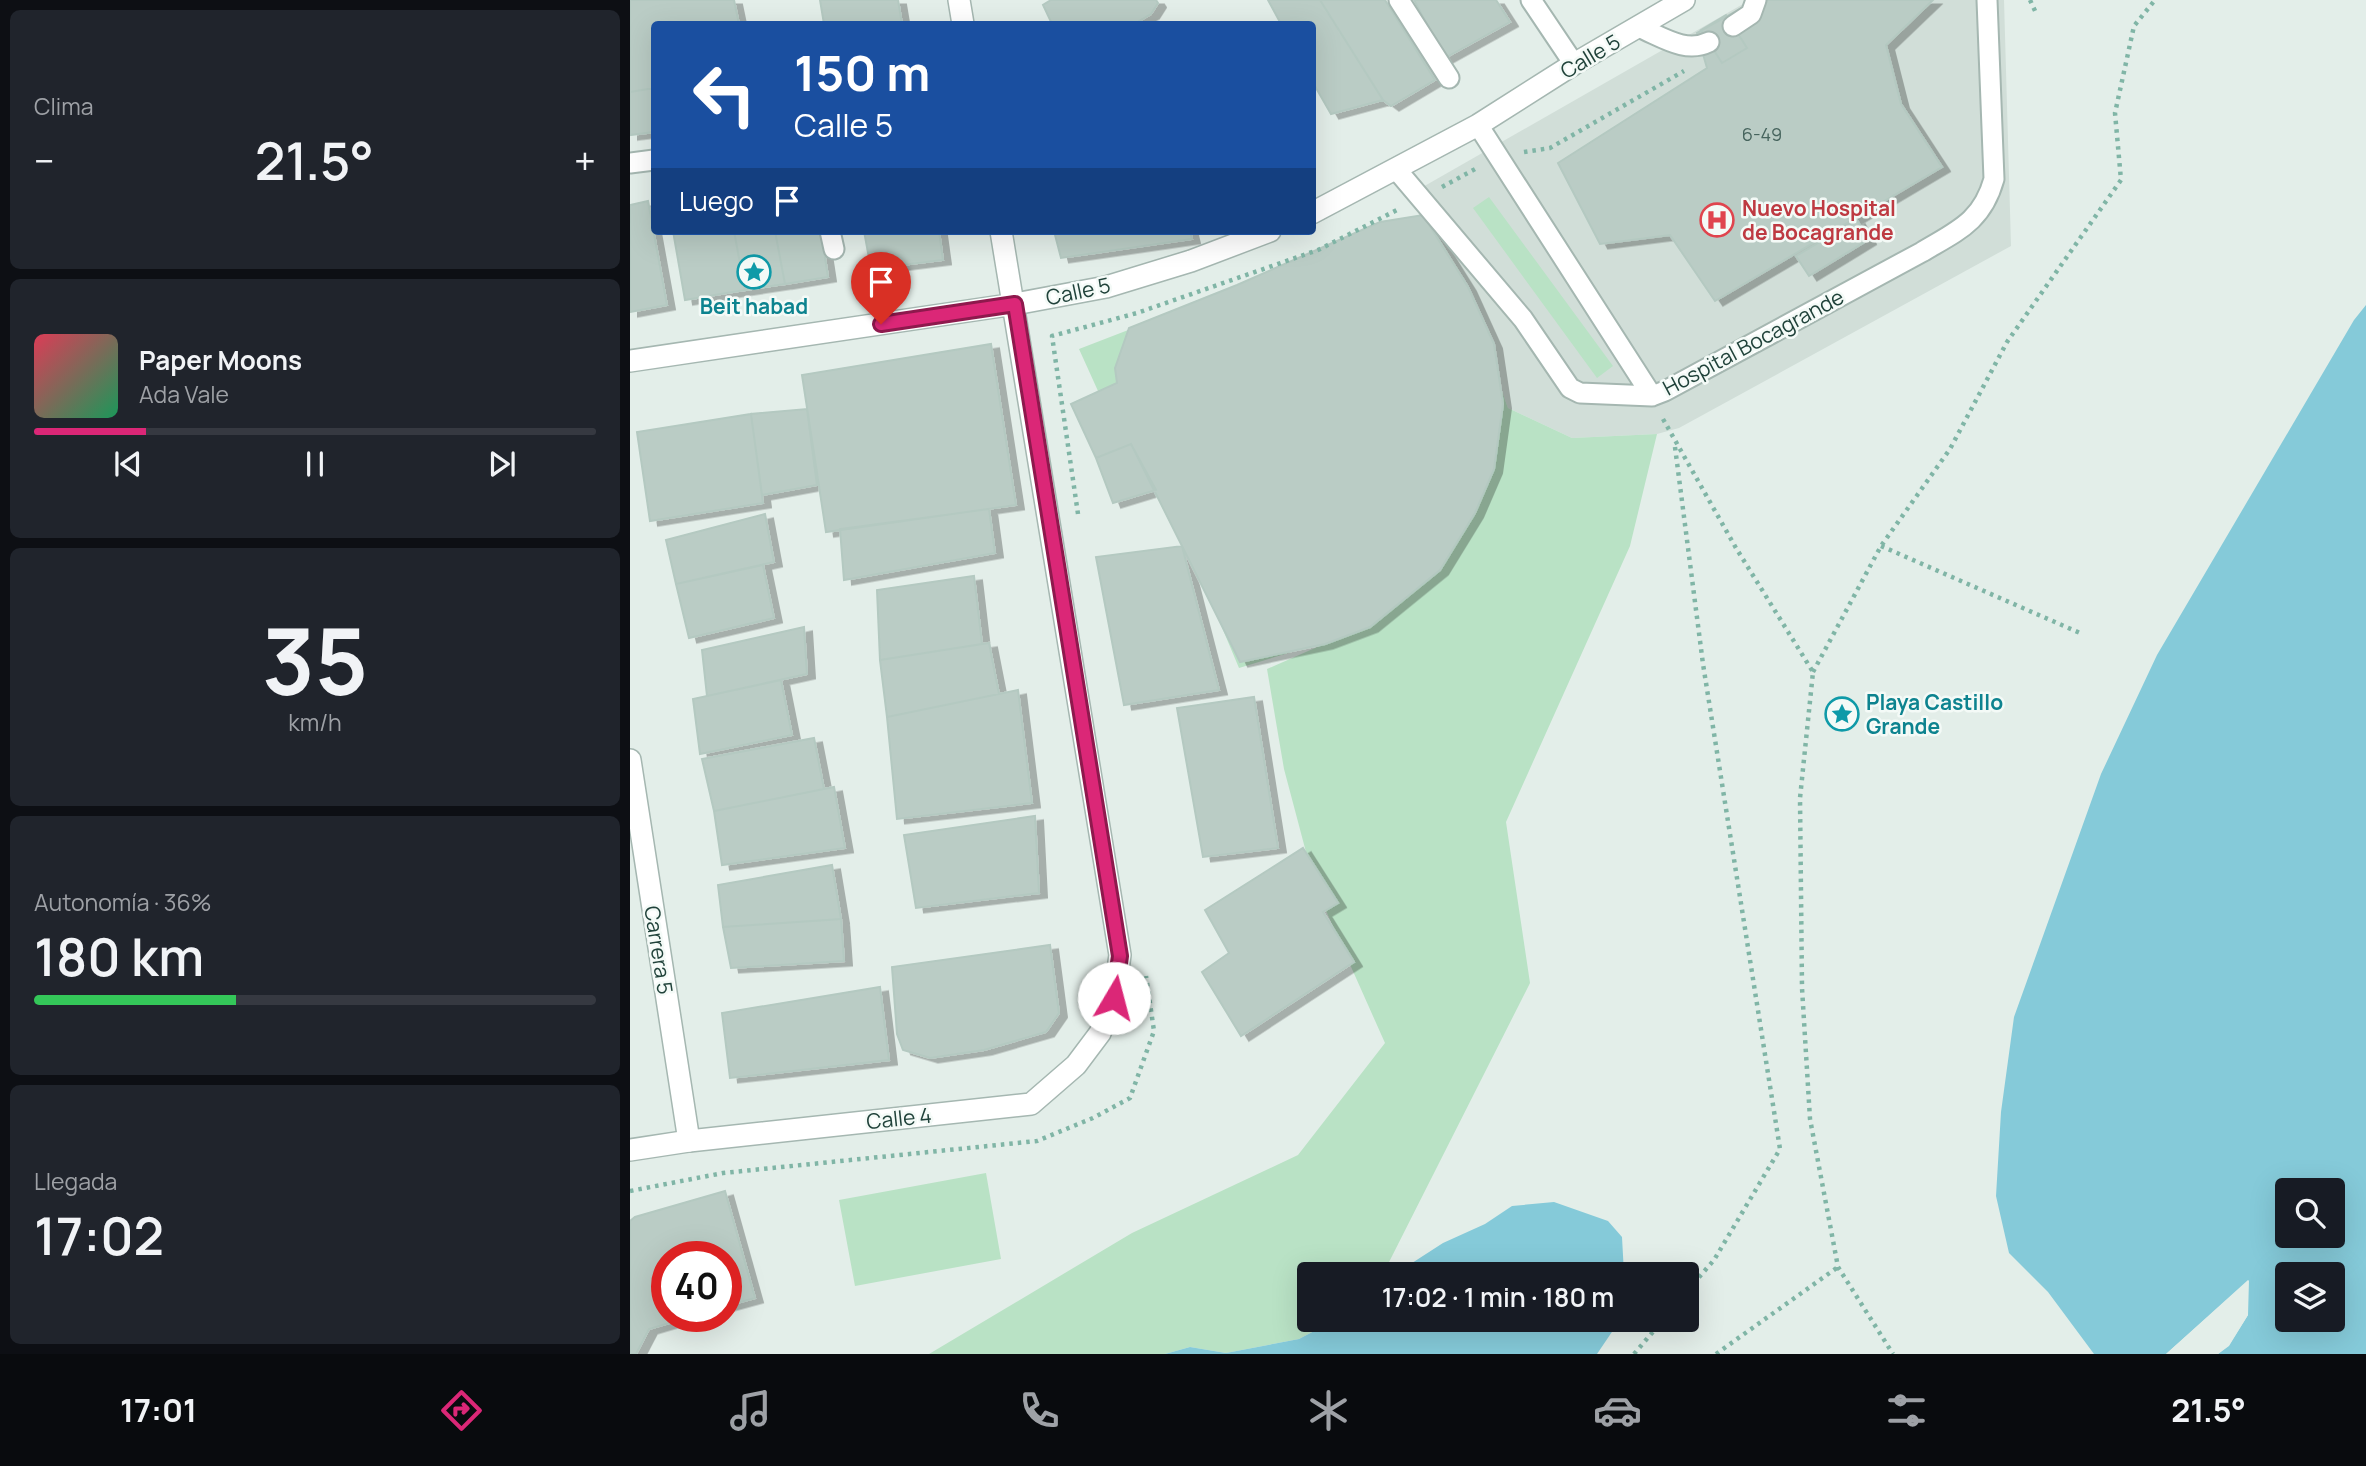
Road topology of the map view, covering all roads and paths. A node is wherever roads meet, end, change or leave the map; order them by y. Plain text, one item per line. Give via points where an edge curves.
1 (959, 0) edge
2 (1399, 0) edge
3 (1531, 0) edge
4 (1684, 0) edge
5 (1756, 0) edge
6 (1987, 0) edge
7 (2030, 0) edge
8 (2155, 0) edge
9 (2036, 13) dead end
10 (962, 21) edge
11 (1733, 26) dead end
12 (1638, 27) junction
13 (1709, 42) dead end
14 (1574, 64) junction
15 (1692, 67) dead end
16 (1449, 78) dead end
17 (1478, 125) junction
18 (1498, 156) junction
19 (651, 160) edge
20 (630, 163) edge
21 (1396, 169) junction
22 (1422, 198) junction
23 (1316, 211) edge
24 (1002, 235) edge
25 (1259, 235) edge
26 (1015, 304) junction
27 (630, 362) edge
28 (1652, 396) junction
29 (1674, 443) junction
30 (1881, 547) junction
31 (2080, 633) dead end
32 (1813, 672) junction
33 (630, 760) edge
34 (689, 1141) junction
35 (630, 1150) edge
36 (1838, 1267) junction
37 (1699, 1277) edge
38 (1653, 1332) edge
39 (1634, 1354) edge
40 (1716, 1354) edge
41 (1893, 1354) edge

1 - 10 street
2 - 16 lane
3 - 14 lane
4 - 12 street, Calle 5
5 - 11 lane via 1751,14
6 - 28 lane, Hospital Bocagrande via 1994,165 1990,195 1974,219 1922,252
7 - 9 path
8 - 30 path via 2134,26 2115,113 2121,180 2007,342 1950,449
12 - 13 lane via 1690,48
12 - 14 street, Calle 5
14 - 17 street, Calle 5
15 - 18 path via 1550,148
17 - 18 lane
17 - 21 street, Calle 5
18 - 22 path
18 - 28 lane
19 - 20 lane
21 - 22 lane, Hospital Bocagrande
21 - 23 street, Calle 5
22 - 28 lane, Hospital Bocagrande via 1523,319 1570,388 1580,393
24 - 26 street, Calle 4
25 - 26 street, Calle 5 via 1106,287
26 - 27 street, Calle 5
26 - 34 street, Calle 4 via 1120,956 1114,998 1100,1034 1076,1065 1031,1104
28 - 29 path
29 - 32 path
29 - 37 path via 1703,664 1780,1149
30 - 31 path
30 - 32 path
32 - 36 path via 1800,798 1802,988 1810,1119
33 - 34 street, Carrera 5
34 - 35 street, Calle 4
36 - 40 path
36 - 41 path
38 - 39 path

